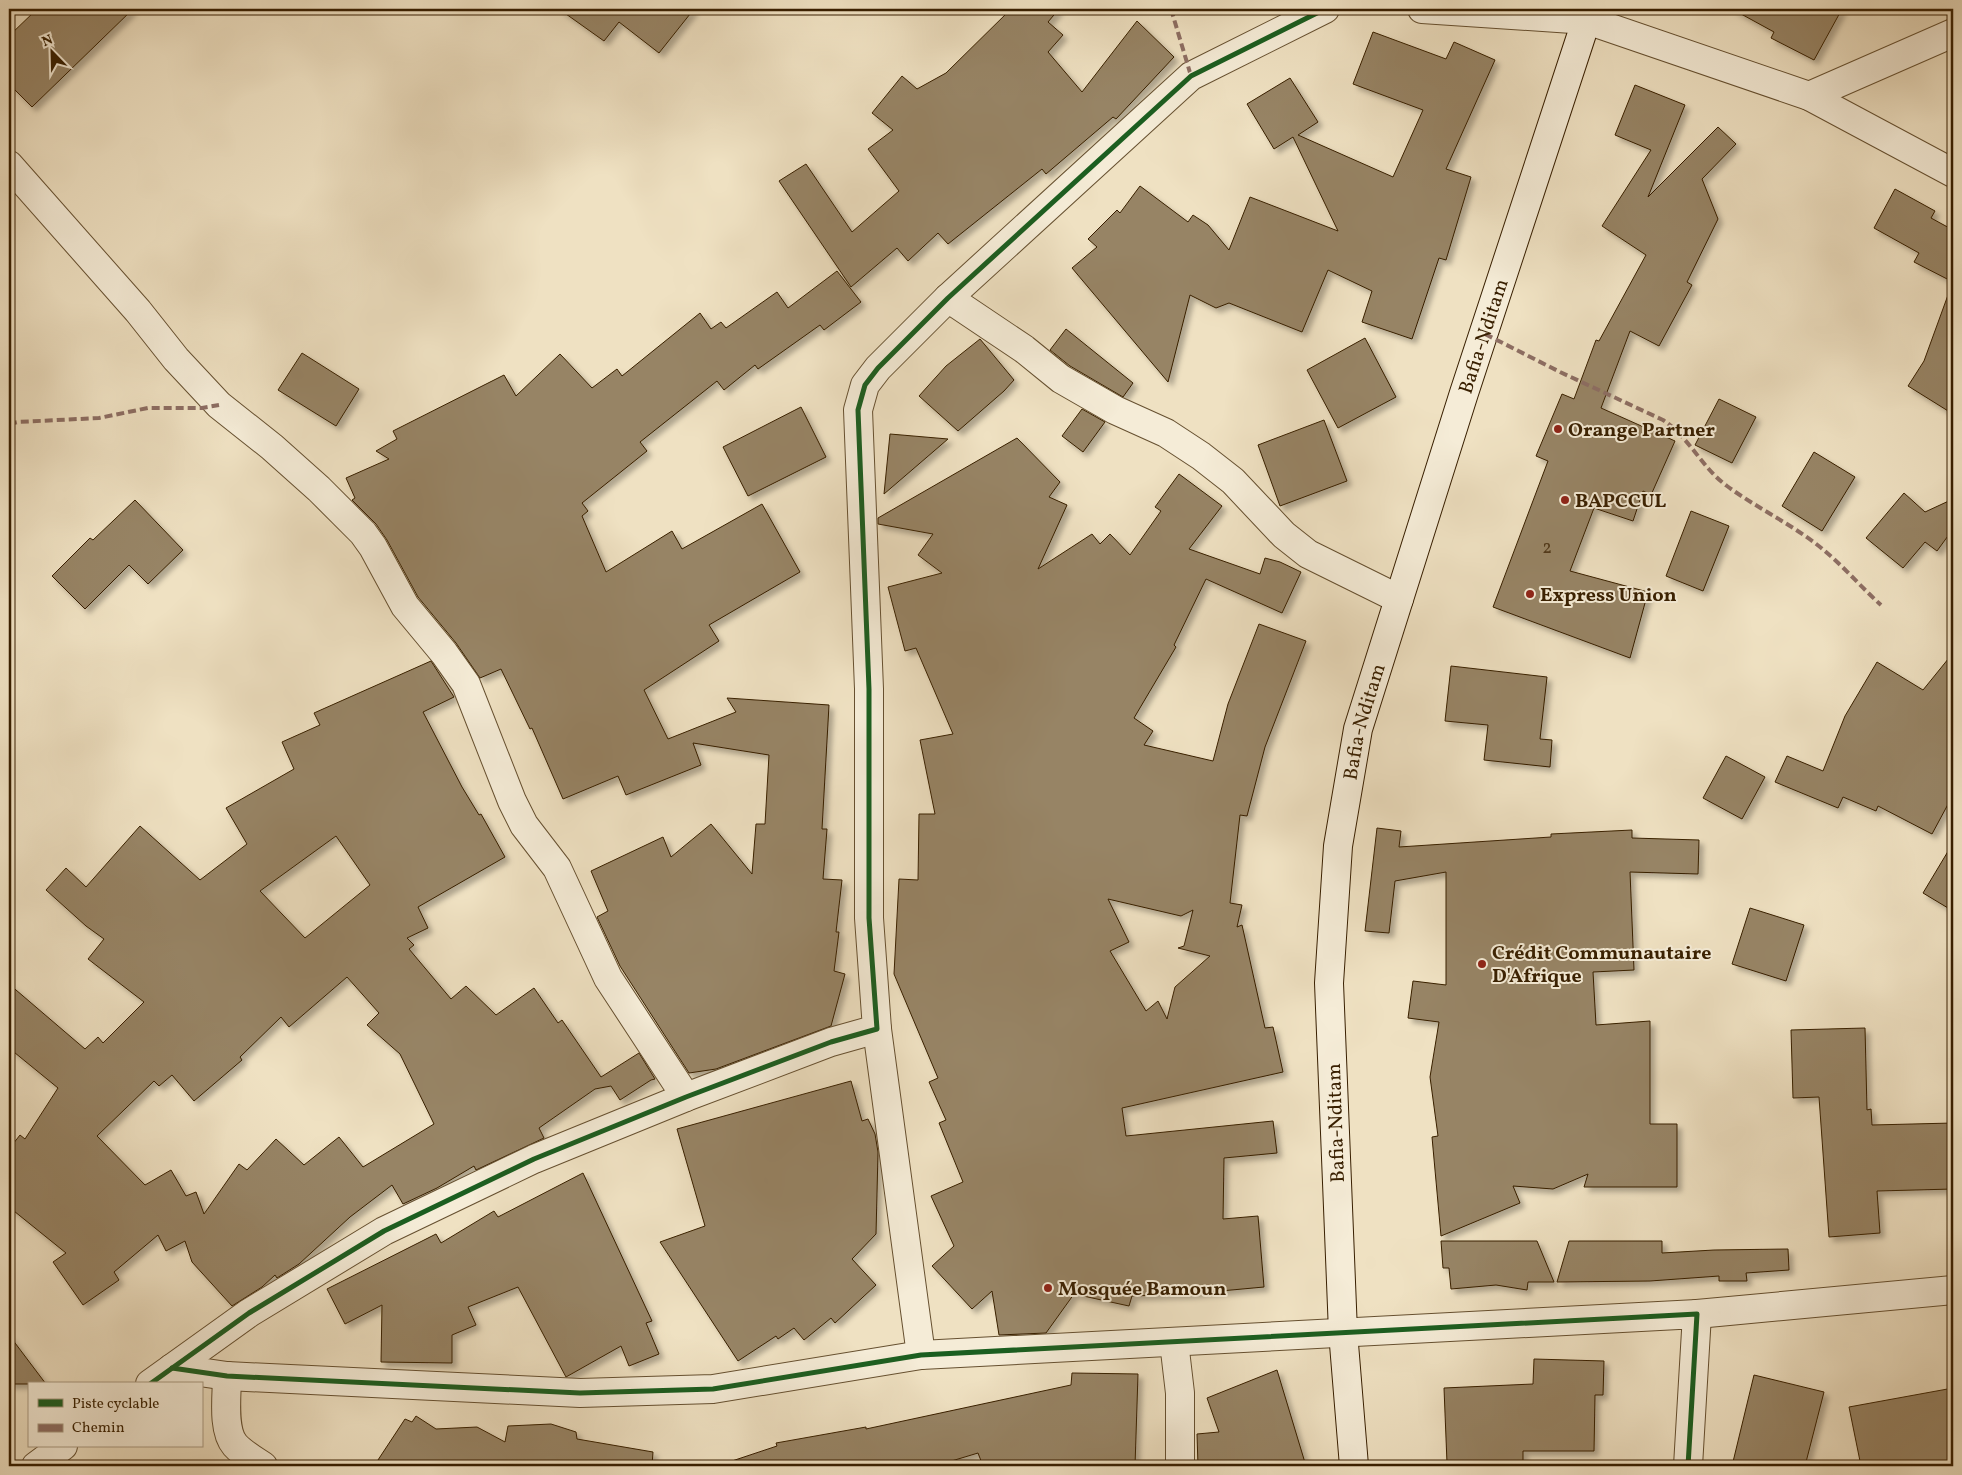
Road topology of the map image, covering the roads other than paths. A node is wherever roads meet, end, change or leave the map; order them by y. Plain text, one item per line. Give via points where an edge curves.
1 (1325, 9) edge
2 (1422, 9) edge
3 (1588, 14) edge
4 (1953, 33) edge
5 (1809, 96) junction
6 (9, 165) edge
7 (1953, 173) edge
8 (948, 298) junction
9 (1399, 599) junction
10 (877, 1029) junction
11 (686, 1097) junction
12 (1953, 1290) edge
13 (1697, 1314) junction
14 (1343, 1332) junction
15 (1174, 1342) junction
16 (922, 1355) junction
17 (172, 1368) junction
18 (227, 1376) junction
19 (153, 1382) edge
20 (60, 1448) edge
21 (36, 1466) edge
22 (263, 1466) edge
23 (1180, 1466) edge
24 (1354, 1466) edge
25 (1688, 1466) edge

1 - 8 street via 1191,76
2 - 3 street
3 - 5 street
3 - 9 street, Bafia-Nditam
4 - 5 street
5 - 7 street
6 - 11 street via 219,405 272,447 363,533 404,606 466,684 524,825 557,868 608,978
8 - 9 street via 1024,349 1061,379 1115,410 1166,433 1201,456 1233,481 1284,535 1308,554
8 - 10 street via 878,368 866,385 858,410 869,689 869,918
9 - 14 street, Bafia-Nditam via 1358,729 1338,846 1329,983
10 - 11 street via 831,1042
10 - 16 street
11 - 17 street via 534,1159 384,1231 249,1313
12 - 13 street
13 - 14 street
13 - 25 street
14 - 15 street
14 - 24 street, Bafia-Nditam
15 - 16 street
15 - 23 street via 1180,1393
16 - 18 street via 704,1390 580,1393
17 - 18 street
17 - 19 street
18 - 22 street via 227,1429 231,1440
20 - 21 street

